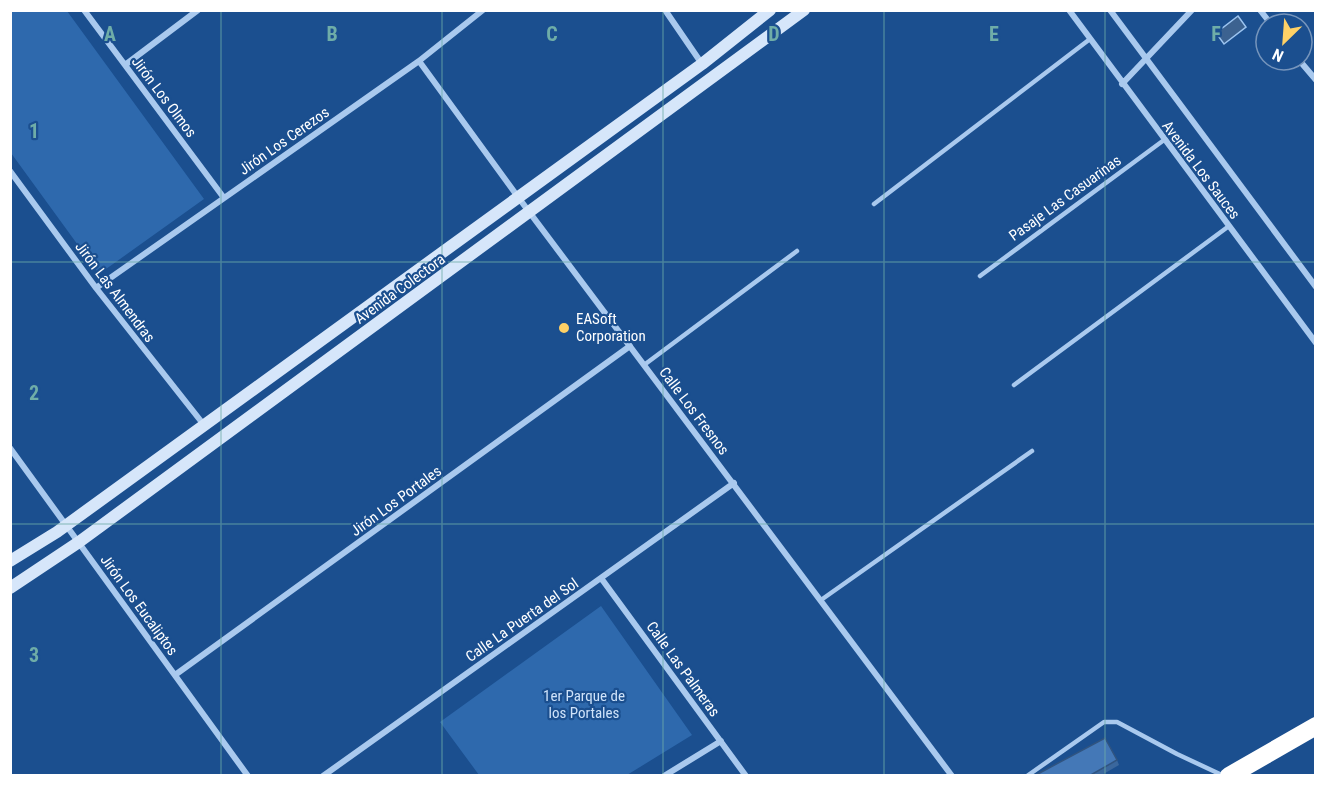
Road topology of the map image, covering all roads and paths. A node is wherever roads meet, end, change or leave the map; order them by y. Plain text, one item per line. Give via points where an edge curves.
1 (84, 10) edge
2 (198, 10) edge
3 (483, 10) edge
4 (665, 10) edge
5 (770, 10) edge
6 (804, 10) edge
7 (1069, 10) edge
8 (1110, 10) edge
9 (1192, 10) edge
10 (1090, 39) junction
11 (1146, 59) junction
12 (419, 61) junction
13 (702, 64) junction
14 (125, 65) junction
15 (1122, 84) junction
16 (1164, 140) junction
17 (10, 171) edge
18 (518, 197) junction
19 (224, 198) junction
20 (873, 204) dead end
21 (530, 212) junction
22 (1228, 226) junction
23 (797, 251) dead end
24 (980, 276) dead end
25 (1316, 287) edge
26 (96, 288) junction
27 (1316, 343) edge
28 (630, 346) junction
29 (644, 365) junction
30 (1014, 385) dead end
31 (204, 425) junction
32 (10, 448) edge
33 (1032, 451) dead end
34 (734, 483) junction
35 (66, 526) junction
36 (79, 542) junction
37 (10, 561) edge
38 (601, 578) junction
39 (10, 588) edge
40 (821, 600) junction
41 (175, 675) junction
42 (1316, 726) edge
43 (721, 741) junction
44 (248, 776) edge
45 (323, 776) edge
46 (664, 776) edge
47 (746, 776) edge
48 (952, 776) edge
49 (1027, 776) edge
50 (1224, 776) edge
51 (1229, 776) edge

1 - 14 street, Jirón Los Olmos
2 - 14 street
3 - 12 street, Jirón Los Cerezos
4 - 13 street
5 - 13 street, Avenida Colectora
6 - 21 street, Avenida Colectora
7 - 10 street, Avenida Los Sauces
8 - 11 street, Avenida Los Sauces
9 - 11 street
10 - 15 street, Avenida Los Sauces
10 - 20 lane
11 - 15 street
11 - 25 street, Avenida Los Sauces
12 - 18 street, Calle Los Fresnos
12 - 19 street, Jirón Los Cerezos
13 - 18 street, Avenida Colectora
14 - 19 street, Jirón Los Olmos
15 - 16 street, Avenida Los Sauces
16 - 22 street, Avenida Los Sauces
16 - 24 lane, Pasaje Las Casuarinas
17 - 26 street, Jirón Las Almendras
18 - 21 street, Calle Los Fresnos
18 - 31 street, Avenida Colectora
19 - 26 street, Jirón Los Cerezos
21 - 28 street, Calle Los Fresnos
21 - 36 street, Avenida Colectora
22 - 27 street, Avenida Los Sauces
22 - 30 lane
23 - 29 lane
26 - 31 street, Jirón Las Almendras
28 - 29 street, Calle Los Fresnos
28 - 41 street, Jirón Los Portales
29 - 34 street, Calle Los Fresnos
31 - 35 street, Avenida Colectora
32 - 35 street, Jirón Los Eucaliptos
33 - 40 lane
34 - 38 street, Calle La Puerta del Sol
34 - 40 street, Calle Los Fresnos
35 - 36 street, Jirón Los Eucaliptos
35 - 37 street, Avenida Colectora
36 - 39 street, Avenida Colectora
36 - 41 street, Jirón Los Eucaliptos
38 - 43 street, Calle Las Palmeras
38 - 45 street, Calle La Puerta del Sol
40 - 48 street, Calle Los Fresnos
41 - 44 street, Jirón Los Eucaliptos
42 - 51 highway
43 - 46 street
43 - 47 street, Calle Las Palmeras
49 - 50 lane via 1104,722 1117,722

